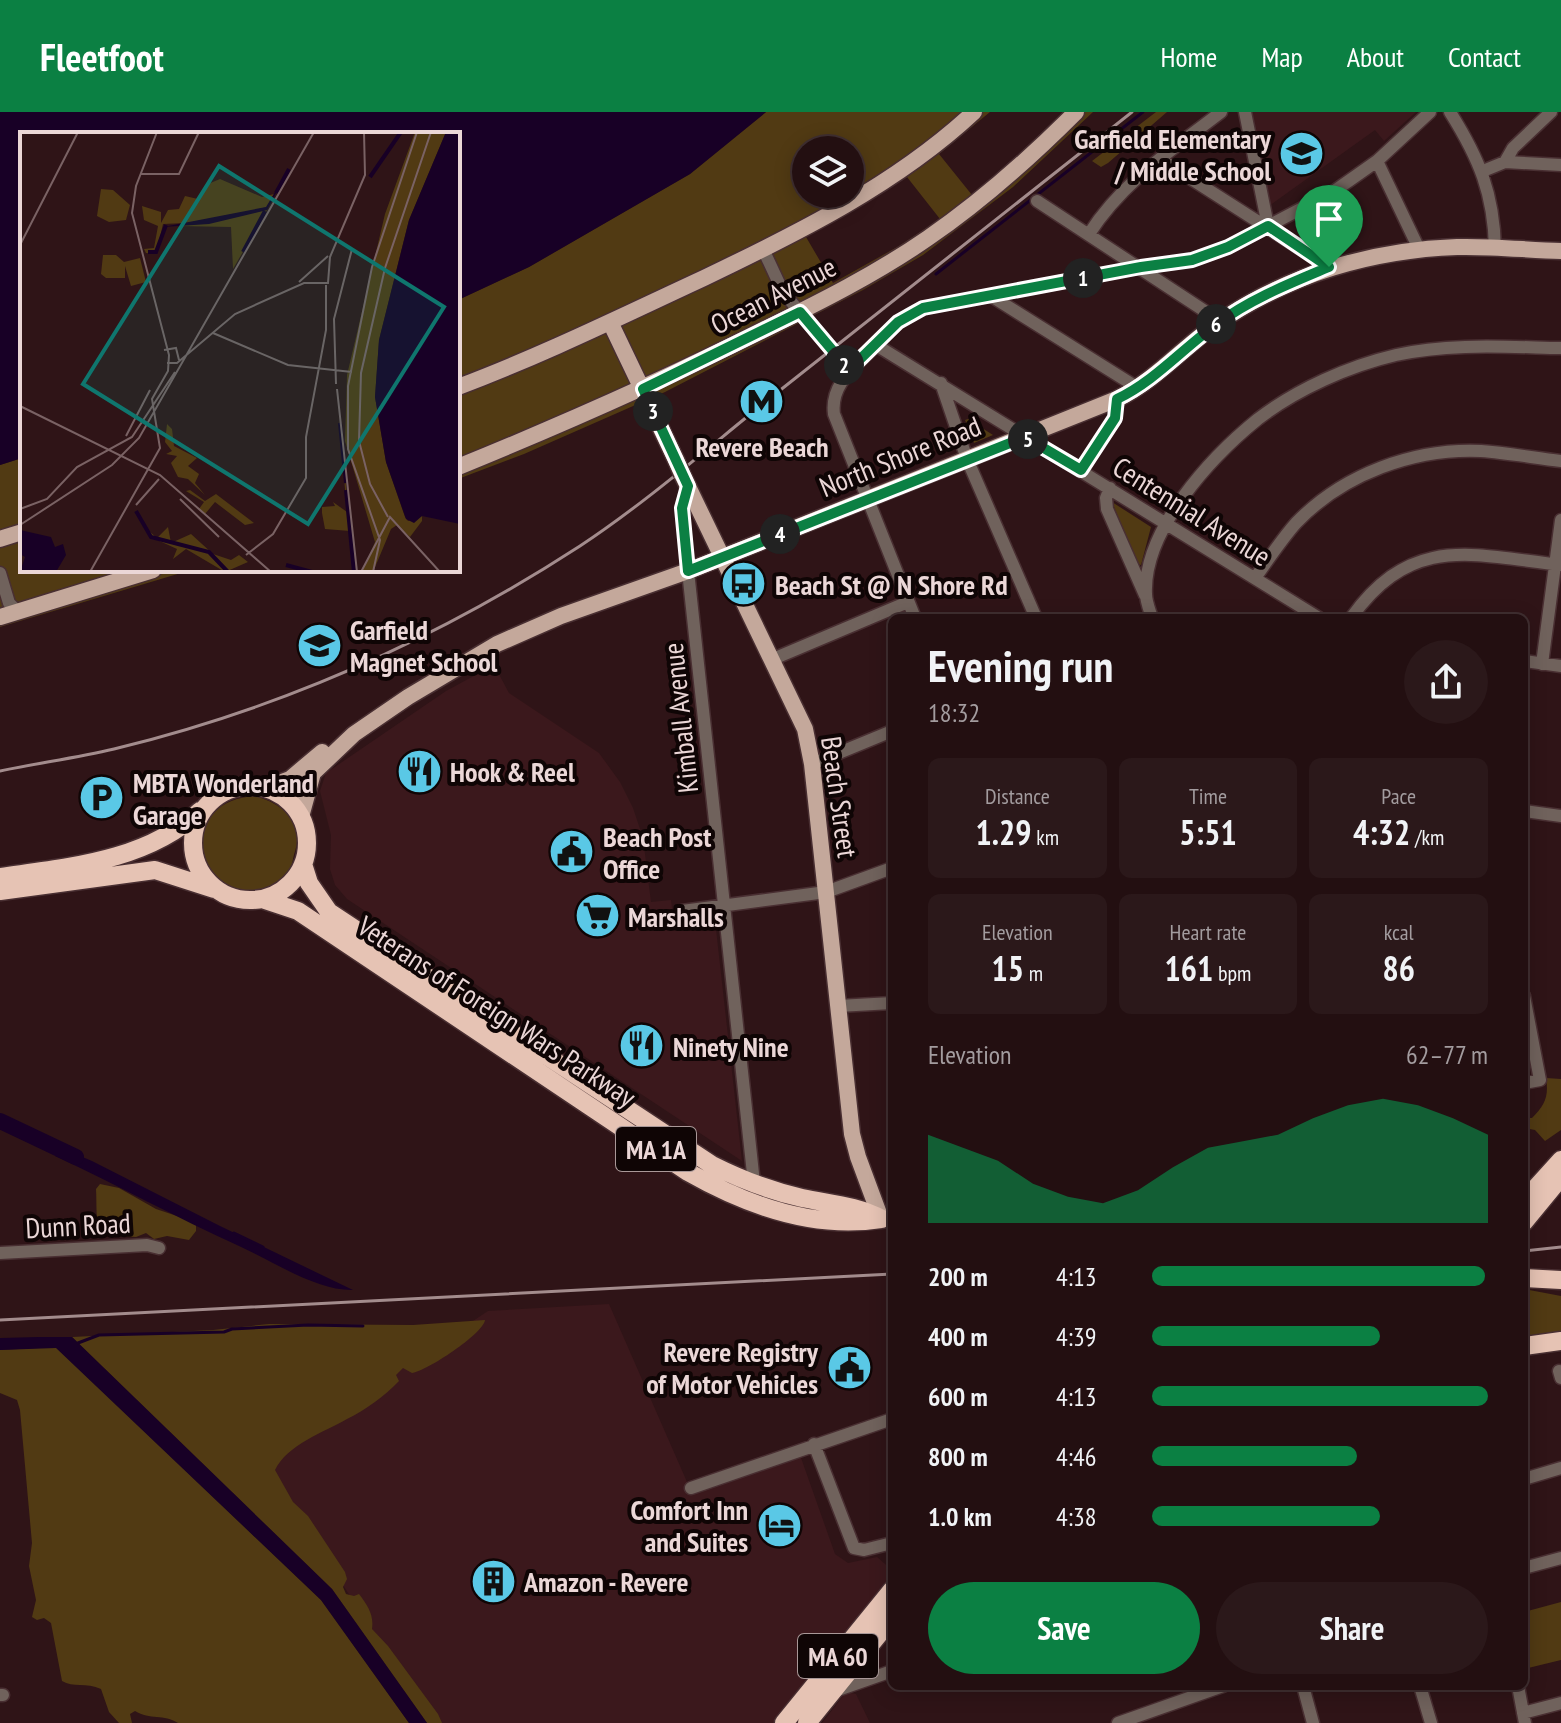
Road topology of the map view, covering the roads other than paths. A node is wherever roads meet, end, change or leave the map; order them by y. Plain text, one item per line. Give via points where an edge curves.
1 (974, 112) edge
2 (1076, 112) edge
3 (1221, 112) edge
4 (1245, 112) edge
5 (1430, 112) edge
6 (1450, 112) edge
7 (1551, 112) edge
8 (1160, 159) junction
9 (1377, 161) junction
10 (1505, 162) junction
11 (1561, 165) edge
12 (1483, 171) junction
13 (1037, 201) dead end
14 (1268, 226) junction
15 (1089, 234) junction
16 (763, 249) junction
17 (1419, 249) junction
18 (1495, 249) junction
19 (1561, 251) edge
20 (1141, 267) junction
21 (1329, 267) junction
22 (991, 296) junction
23 (800, 312) junction
24 (1220, 321) junction
25 (611, 324) junction
26 (876, 345) junction
27 (1561, 348) edge
28 (849, 370) junction
29 (941, 383) junction
30 (460, 386) edge
31 (1138, 388) junction
32 (643, 389) junction
33 (1117, 399) junction
34 (1025, 437) junction
35 (967, 459) junction
36 (1561, 461) edge
37 (460, 466) edge
38 (1081, 470) junction
39 (682, 473) junction
40 (1110, 488) junction
41 (868, 499) junction
42 (1561, 520) edge
43 (1166, 524) junction
44 (20, 533) edge
45 (0, 539) edge
46 (723, 557) junction
47 (1558, 565) edge
48 (688, 571) junction
49 (147, 572) edge
50 (0, 573) edge
51 (1255, 578) junction
52 (1145, 595) junction
53 (908, 602) junction
54 (18, 612) junction
55 (913, 614) edge
56 (1034, 614) edge
57 (1151, 614) edge
58 (1313, 614) edge
59 (1355, 614) edge
60 (0, 617) edge
61 (773, 659) junction
62 (1528, 662) edge
63 (1542, 664) junction
64 (1561, 666) edge
65 (888, 733) edge
66 (354, 734) junction
67 (812, 764) junction
68 (266, 788) junction
69 (211, 801) junction
70 (1528, 812) edge
71 (1561, 816) edge
72 (301, 817) junction
73 (303, 864) junction
74 (888, 869) edge
75 (0, 877) edge
76 (0, 891) edge
77 (220, 891) junction
78 (826, 892) junction
79 (262, 899) junction
80 (724, 906) junction
81 (682, 911) dead end
82 (888, 1003) edge
83 (838, 1006) junction
84 (1528, 1017) edge
85 (1528, 1082) edge
86 (1561, 1160) edge
87 (754, 1183) junction
88 (1558, 1184) edge
89 (1528, 1193) edge
90 (1528, 1218) edge
91 (886, 1220) edge
92 (159, 1248) dead end
93 (0, 1253) edge
94 (1528, 1278) edge
95 (1561, 1280) edge
96 (1561, 1341) edge
97 (1528, 1345) edge
98 (888, 1420) edge
99 (814, 1444) junction
100 (1561, 1468) edge
101 (1528, 1478) edge
102 (691, 1488) dead end
103 (888, 1544) edge
104 (1561, 1558) edge
105 (1528, 1567) edge
106 (888, 1595) edge
107 (888, 1623) edge
108 (888, 1672) edge
109 (1212, 1690) edge
110 (1304, 1690) edge
111 (1421, 1690) edge
112 (1519, 1690) edge
113 (832, 1693) junction
114 (1561, 1703) edge
115 (1524, 1718) edge
116 (784, 1723) edge
117 (807, 1723) edge
118 (1120, 1723) edge
119 (1313, 1723) edge
120 (1431, 1723) edge

1 - 16 main road via 882,181
2 - 23 main road, Ocean Avenue via 1008,176 937,231
3 - 8 street
4 - 14 street
5 - 9 street
6 - 12 street
7 - 10 street
8 - 14 street
8 - 15 street via 1107,206
9 - 14 street via 1333,192
9 - 17 street
10 - 11 street
10 - 12 street
12 - 18 street
13 - 15 street
14 - 20 street via 1192,260
14 - 21 street
15 - 20 street
16 - 23 street via 783,292
16 - 25 main road
17 - 18 main road, North Shore Road
17 - 21 main road, North Shore Road
18 - 19 main road, North Shore Road
20 - 22 street
20 - 24 street
21 - 24 main road, North Shore Road
22 - 26 street via 913,312
22 - 31 street
23 - 28 street, bridge
23 - 32 main road, Ocean Avenue
24 - 31 main road, North Shore Road
25 - 30 main road
25 - 32 main road, Beach Street
26 - 28 street
26 - 29 street, Centennial Avenue
27 - 43 street via 1445,349 1396,355 1345,371 1259,419 1189,489
28 - 41 street via 835,397 834,414
29 - 34 street, Centennial Avenue
29 - 35 street
31 - 33 main road, North Shore Road
32 - 37 main road, Ocean Avenue
32 - 39 main road, Beach Street
33 - 34 main road, North Shore Road
33 - 38 street via 1115,418
34 - 35 main road, North Shore Road
34 - 38 street, Centennial Avenue
35 - 41 main road, North Shore Road
35 - 56 street
36 - 51 street via 1456,452 1367,473 1296,523
38 - 40 street, Centennial Avenue
39 - 46 main road, Beach Street
39 - 48 street, Kimball Avenue
40 - 43 street, Centennial Avenue
40 - 52 street via 1107,509
41 - 46 main road, North Shore Road
41 - 53 street
42 - 47 street
43 - 51 street, Centennial Avenue
43 - 52 street via 1152,553
44 - 45 main road
46 - 48 main road, North Shore Road
46 - 61 main road, Beach Street
47 - 59 street via 1479,553 1430,559 1385,581
47 - 63 street
48 - 66 main road, North Shore Road via 497,644
48 - 80 street, Kimball Avenue
49 - 54 main road
50 - 54 street via 9,603
51 - 58 street, Centennial Avenue
52 - 57 street
53 - 55 street
53 - 61 street
54 - 60 main road
61 - 67 main road, Beach Street via 803,723
62 - 63 street
63 - 64 street
65 - 67 street
66 - 68 main road, North Shore Road via 290,779
66 - 72 main road, North Shore Road via 313,773
67 - 78 main road, Beach Street
68 - 69 highway via 236,787
68 - 72 highway via 280,794
69 - 75 highway via 167,837 141,848
69 - 77 highway via 195,826 194,855
70 - 71 street
72 - 73 highway, MA 1A via 307,848
73 - 79 highway via 283,890
73 - 87 highway, Veterans of Foreign Wars Parkway / MA 1A via 329,912 681,1146
74 - 78 street
76 - 77 highway, MA 1A via 155,870
77 - 79 highway, MA 1A via 240,899
78 - 80 street
78 - 83 main road, Beach Street
79 - 91 highway, Veterans of Foreign Wars Parkway / MA 1A via 298,911 722,1190 805,1217
80 - 81 street
80 - 87 street, Kimball Avenue
82 - 83 street
83 - 91 main road, Beach Street via 852,1134
84 - 85 street via 1540,1080
86 - 89 highway
87 - 91 highway, Veterans of Foreign Wars Parkway / MA 1A via 852,1206
88 - 90 highway
92 - 93 street, Dunn Road
94 - 95 highway
96 - 97 highway
98 - 99 street
99 - 102 street
99 - 103 street via 850,1543 859,1550
100 - 101 street
104 - 105 street
106 - 116 highway, MA 60
107 - 113 highway, MA 60
108 - 113 street
109 - 118 street
110 - 119 street
111 - 120 street
112 - 115 street
113 - 117 highway, MA 60
114 - 115 street

